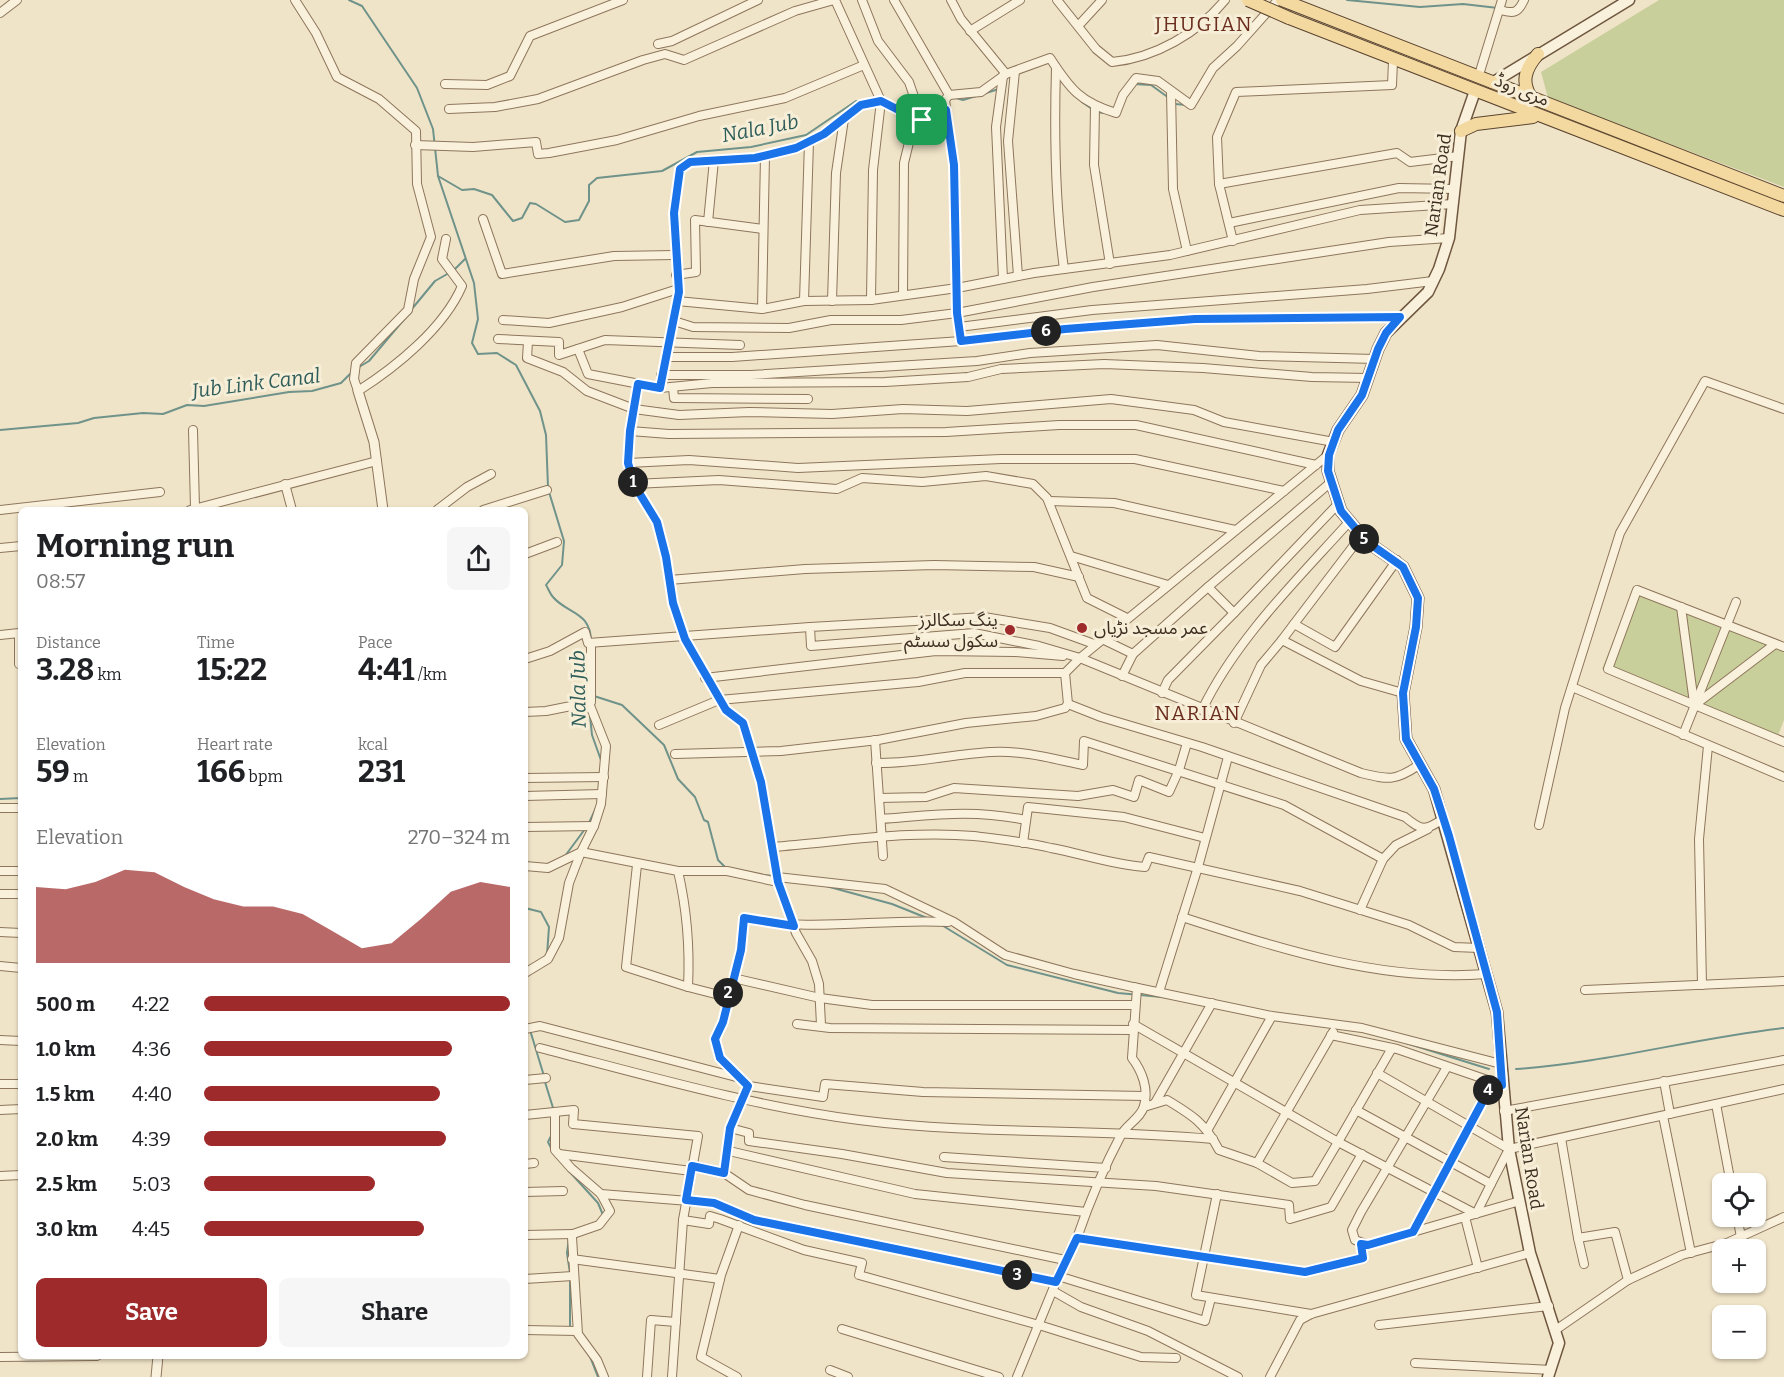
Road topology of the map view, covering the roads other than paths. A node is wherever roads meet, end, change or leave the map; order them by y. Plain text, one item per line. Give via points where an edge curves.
1 (17, 0) edge
2 (295, 0) edge
3 (623, 0) edge
4 (758, 0) edge
5 (834, 0) edge
6 (862, 0) edge
7 (894, 0) edge
8 (951, 0) edge
9 (1020, 0) edge
10 (1057, 0) edge
11 (1102, 0) edge
12 (1225, 0) edge
13 (1248, 0) edge
14 (1280, 0) edge
15 (1502, 0) edge
16 (1524, 0) edge
17 (1629, 0) edge
18 (1500, 10) junction
19 (0, 13) edge
20 (1078, 26) junction
21 (970, 31) junction
22 (658, 44) dead end
23 (1408, 50) junction
24 (1538, 54) junction
25 (1398, 62) junction
26 (864, 65) junction
27 (1056, 68) junction
28 (1015, 71) junction
29 (1005, 75) junction
30 (1478, 78) junction
31 (1492, 83) junction
32 (446, 84) dead end
33 (1475, 91) junction
34 (1171, 92) junction
35 (949, 95) junction
36 (1533, 100) junction
37 (881, 101) junction
38 (1095, 106) junction
39 (449, 109) dead end
40 (946, 110) junction
41 (1539, 117) junction
42 (844, 119) junction
43 (918, 119) junction
44 (1461, 131) junction
45 (809, 142) junction
46 (415, 145) junction
47 (765, 156) junction
48 (1459, 156) junction
49 (714, 160) junction
50 (1219, 184) junction
51 (1455, 189) junction
52 (1755, 192) junction
53 (1784, 196) edge
54 (1453, 204) junction
55 (1784, 210) edge
56 (483, 219) dead end
57 (708, 222) junction
58 (1229, 223) junction
59 (763, 229) junction
60 (1449, 238) junction
61 (446, 239) dead end
62 (1233, 241) junction
63 (1186, 251) junction
64 (675, 255) junction
65 (1110, 264) junction
66 (1064, 269) junction
67 (676, 275) junction
68 (1018, 276) junction
69 (1003, 279) junction
70 (1433, 281) junction
71 (957, 288) junction
72 (678, 289) junction
73 (903, 295) junction
74 (871, 300) junction
75 (677, 301) junction
76 (804, 301) junction
77 (832, 301) junction
78 (762, 309) junction
79 (957, 313) junction
80 (1400, 317) junction
81 (503, 320) dead end
82 (674, 321) junction
83 (959, 327) junction
84 (498, 339) dead end
85 (670, 341) junction
86 (961, 341) junction
87 (528, 342) junction
88 (740, 345) dead end
89 (578, 349) junction
90 (666, 357) junction
91 (1375, 359) junction
92 (662, 375) junction
93 (1369, 378) junction
94 (638, 384) junction
95 (674, 387) junction
96 (660, 388) junction
97 (358, 391) junction
98 (808, 399) dead end
99 (634, 409) junction
100 (1784, 409) edge
101 (193, 430) dead end
102 (630, 431) junction
103 (1334, 442) junction
104 (1329, 455) junction
105 (377, 461) junction
106 (628, 463) junction
107 (1316, 465) junction
108 (491, 474) dead end
109 (1330, 483) junction
110 (285, 484) junction
111 (634, 484) junction
112 (548, 490) dead end
113 (1284, 491) junction
114 (160, 492) dead end
115 (1049, 501) junction
116 (1338, 504) junction
117 (27, 507) edge
118 (193, 507) edge
119 (200, 507) edge
120 (291, 507) edge
121 (382, 507) edge
122 (441, 507) edge
123 (493, 507) edge
124 (18, 508) edge
125 (0, 510) edge
126 (1348, 522) junction
127 (1235, 530) junction
128 (1360, 536) junction
129 (557, 542) dead end
130 (18, 546) edge
131 (0, 548) edge
132 (528, 553) edge
133 (1071, 556) junction
134 (1397, 560) junction
135 (1079, 578) junction
136 (669, 580) junction
137 (1168, 585) junction
138 (1208, 586) junction
139 (1736, 602) dead end
140 (1681, 607) junction
141 (1234, 612) junction
142 (1126, 618) junction
143 (1294, 624) junction
144 (1727, 625) junction
145 (810, 627) junction
146 (18, 633) edge
147 (0, 634) edge
148 (684, 636) junction
149 (1102, 639) junction
150 (1282, 640) junction
151 (591, 643) junction
152 (1094, 644) junction
153 (1775, 644) junction
154 (1784, 647) edge
155 (1133, 654) junction
156 (528, 658) edge
157 (1080, 658) junction
158 (1065, 673) junction
159 (1122, 676) junction
160 (705, 678) junction
161 (1572, 687) junction
162 (1162, 693) junction
163 (1403, 693) junction
164 (719, 700) junction
165 (590, 703) junction
166 (1068, 704) junction
167 (1695, 705) junction
168 (1202, 710) junction
169 (528, 712) edge
170 (1234, 723) junction
171 (659, 725) dead end
172 (1683, 735) junction
173 (874, 740) junction
174 (1784, 741) edge
175 (1187, 743) junction
176 (1708, 746) junction
177 (752, 750) junction
178 (675, 754) dead end
179 (1228, 757) junction
180 (876, 763) junction
181 (1419, 765) junction
182 (1179, 770) junction
183 (604, 777) junction
184 (1784, 777) edge
185 (528, 778) edge
186 (1219, 783) junction
187 (602, 794) junction
188 (528, 796) edge
189 (879, 798) junction
190 (0, 808) edge
191 (18, 808) edge
192 (880, 819) junction
193 (1443, 819) junction
194 (1026, 820) junction
195 (1539, 825) dead end
196 (528, 826) edge
197 (594, 826) junction
198 (1429, 828) junction
199 (882, 837) junction
200 (1205, 838) junction
201 (1023, 843) junction
202 (772, 847) junction
203 (581, 852) junction
204 (883, 856) dead end
205 (1383, 859) junction
206 (637, 865) junction
207 (528, 866) edge
208 (1198, 867) junction
209 (0, 871) edge
210 (18, 871) edge
211 (678, 871) junction
212 (778, 879) junction
213 (0, 894) edge
214 (18, 894) edge
215 (1360, 910) junction
216 (1182, 917) junction
217 (954, 922) junction
218 (794, 926) junction
219 (0, 932) edge
220 (18, 933) edge
221 (1479, 948) junction
222 (0, 966) edge
223 (18, 968) edge
224 (528, 971) edge
225 (1486, 975) junction
226 (733, 978) junction
227 (1784, 981) edge
228 (1702, 985) junction
229 (688, 987) junction
230 (1133, 987) junction
231 (1585, 990) dead end
232 (1159, 992) junction
233 (727, 997) junction
234 (820, 998) junction
235 (1212, 1003) junction
236 (1135, 1005) junction
237 (1272, 1016) junction
238 (797, 1024) dead end
239 (1337, 1024) junction
240 (821, 1025) junction
241 (1133, 1027) junction
242 (528, 1028) edge
243 (1331, 1035) junction
244 (0, 1040) edge
245 (18, 1041) edge
246 (540, 1048) dead end
247 (1392, 1048) junction
248 (1184, 1052) junction
249 (1784, 1060) edge
250 (1501, 1064) junction
251 (1447, 1066) junction
252 (1377, 1073) junction
253 (546, 1078) dead end
254 (742, 1078) junction
255 (528, 1080) edge
256 (1664, 1080) junction
257 (1235, 1081) junction
258 (0, 1084) edge
259 (18, 1084) edge
260 (1497, 1084) junction
261 (748, 1086) junction
262 (1784, 1089) edge
263 (1145, 1096) junction
264 (741, 1100) junction
265 (1426, 1102) junction
266 (1155, 1103) junction
267 (1716, 1104) junction
268 (1144, 1107) junction
269 (18, 1109) edge
270 (0, 1110) edge
271 (1356, 1110) junction
272 (1504, 1111) junction
273 (555, 1112) junction
274 (1287, 1112) junction
275 (528, 1115) edge
276 (1666, 1115) junction
277 (1469, 1126) junction
278 (730, 1128) junction
279 (1208, 1129) junction
280 (1122, 1131) junction
281 (1405, 1138) junction
282 (1560, 1138) junction
283 (1214, 1139) junction
284 (1338, 1142) junction
285 (1509, 1149) junction
286 (729, 1151) junction
287 (559, 1154) junction
288 (1362, 1154) junction
289 (944, 1157) dead end
290 (1451, 1162) junction
291 (1257, 1163) junction
292 (1106, 1167) junction
293 (1387, 1167) junction
294 (691, 1168) junction
295 (724, 1173) junction
296 (1729, 1173) edge
297 (18, 1175) edge
298 (0, 1176) edge
299 (1100, 1181) junction
300 (1491, 1184) junction
301 (563, 1191) dead end
302 (528, 1192) edge
303 (1434, 1192) junction
304 (601, 1194) junction
305 (1217, 1194) junction
306 (686, 1200) junction
307 (1520, 1201) junction
308 (1086, 1212) junction
309 (1476, 1214) junction
310 (1465, 1217) junction
311 (1784, 1217) edge
312 (683, 1220) junction
313 (739, 1225) junction
314 (1739, 1227) edge
315 (1413, 1232) junction
316 (573, 1234) junction
317 (528, 1235) edge
318 (1741, 1237) junction
319 (1077, 1238) junction
320 (1578, 1238) junction
321 (1361, 1244) junction
322 (1530, 1253) junction
323 (1691, 1253) junction
324 (1204, 1257) junction
325 (572, 1259) junction
326 (1065, 1260) junction
327 (1584, 1264) dead end
328 (1478, 1268) junction
329 (679, 1272) junction
330 (573, 1276) junction
331 (528, 1279) edge
332 (720, 1279) junction
333 (1057, 1279) junction
334 (1628, 1280) junction
335 (1053, 1291) junction
336 (1211, 1298) junction
337 (1549, 1306) junction
338 (1311, 1314) junction
339 (676, 1322) junction
340 (1039, 1325) junction
341 (1379, 1325) dead end
342 (842, 1329) dead end
343 (1557, 1329) junction
344 (528, 1330) edge
345 (577, 1331) junction
346 (0, 1357) edge
347 (18, 1357) edge
348 (1176, 1358) dead end
349 (158, 1359) edge
350 (1415, 1363) dead end
351 (830, 1370) dead end
352 (1549, 1374) edge
353 (156, 1377) edge
354 (604, 1377) edge
355 (646, 1377) edge
356 (672, 1377) edge
357 (737, 1377) edge
358 (848, 1377) edge
359 (999, 1377) edge
360 (1017, 1377) edge
361 (1238, 1377) edge
362 (1270, 1377) edge

1 - 19 street
2 - 46 street via 337,77 379,99 416,131
3 - 32 street via 530,36 510,76 487,85
4 - 22 street
5 - 26 street
5 - 39 street via 795,11 684,60 665,54 538,99 495,107
6 - 43 street via 879,41 909,82
7 - 35 street
8 - 21 street
9 - 21 street
10 - 20 street
11 - 20 street
12 - 20 street via 1180,38 1132,60 1112,62
13 - 25 main road, مری روڈ, bridge
14 - 23 main road, مری روڈ
14 - 34 street via 1213,68 1191,105
15 - 18 street
16 - 18 street via 1514,13
17 - 24 main road
18 - 30 street
21 - 29 street
23 - 25 main road
23 - 30 main road, مری روڈ
24 - 31 main road
24 - 36 main road via 1525,76 1527,92
25 - 33 main road, مری روڈ
25 - 50 street via 1392,85 1236,92 1217,137
26 - 37 street
26 - 46 street via 785,98 549,153 538,154 536,142 473,147
27 - 28 street via 1050,58
27 - 38 street via 1065,81
27 - 66 street via 1054,150
28 - 29 street
28 - 68 street via 1008,141
29 - 35 street via 981,92
29 - 69 street via 996,136
30 - 31 main road, مری روڈ
31 - 36 main road, مری روڈ
33 - 41 main road, مری روڈ
33 - 44 main road, Narian Road
34 - 38 street via 1158,81 1136,78 1116,113
34 - 63 street via 1173,189
35 - 40 street
36 - 52 main road, مری روڈ
37 - 42 street via 861,105
37 - 43 street
37 - 74 street via 873,170
38 - 65 street via 1094,165
40 - 43 street
40 - 71 street via 957,205
41 - 44 main road via 1486,122
41 - 52 main road, مری روڈ
42 - 45 street
42 - 77 street via 836,173
43 - 73 street via 904,163
44 - 48 main road, Narian Road
45 - 47 street
45 - 76 street
46 - 97 street via 417,184 431,237 414,279 408,310 356,363 354,379
47 - 49 street
47 - 59 street
48 - 50 street via 1410,162 1397,153
48 - 51 main road, Narian Road
49 - 57 street
49 - 64 street via 690,162 680,169 674,213
50 - 58 street
51 - 54 main road, Narian Road
51 - 58 street via 1398,188
52 - 53 main road, مری روڈ
52 - 55 main road, مری روڈ
54 - 60 main road, Narian Road
54 - 62 street via 1360,210
56 - 64 street via 502,274 614,256
57 - 59 street
57 - 67 street via 695,220 696,272
58 - 62 street
59 - 78 street
60 - 70 main road, Narian Road
60 - 79 street via 1389,242 1093,287
61 - 97 street via 442,259 462,286 453,306 390,371
62 - 63 street
63 - 65 street
64 - 67 street
65 - 66 street
66 - 68 street
67 - 72 street
68 - 69 street
69 - 71 street
70 - 80 main road, Narian Road via 1428,292
70 - 83 street via 1092,310
71 - 73 street
71 - 79 street
72 - 75 street
72 - 81 street via 622,307 549,323
73 - 74 street
74 - 77 street
75 - 78 street
75 - 82 street
76 - 77 street
76 - 78 street
79 - 82 street via 901,320 831,320 789,328 693,327
79 - 83 street
80 - 86 street via 1195,319
80 - 91 main road, Narian Road via 1386,333
82 - 85 street
83 - 86 street
84 - 87 street
85 - 88 street
85 - 89 street via 605,340
85 - 90 street
86 - 90 street via 732,357
87 - 89 street via 559,342 559,355
87 - 99 street via 528,358 563,372 587,391
89 - 94 street via 588,374
90 - 92 street
91 - 92 street via 1259,356 1156,345 751,375
91 - 93 main road, Narian Road
92 - 96 street
93 - 95 street via 1104,364 1001,369 968,377 897,382
93 - 103 main road, Narian Road
94 - 96 street
94 - 99 street
95 - 96 street
95 - 98 street via 674,398
97 - 105 street
99 - 102 street
99 - 103 street via 679,415 832,414 903,409 967,411 1111,399 1194,410 1224,422
100 - 161 street via 1706,381 1620,533
101 - 118 street
102 - 106 street
102 - 107 street via 946,432 1136,425
103 - 104 main road, Narian Road
104 - 107 street
104 - 109 main road, Narian Road
105 - 110 street
105 - 121 street
106 - 111 street
106 - 113 street via 689,460 798,468 1001,459 1135,459
107 - 113 street
108 - 122 street
109 - 116 main road, Narian Road
109 - 138 street
110 - 119 street
110 - 120 street
111 - 115 street via 719,480 837,489 862,478 922,482 986,476 1033,484
111 - 136 street via 657,522
112 - 123 street
113 - 127 street
114 - 117 street
115 - 127 street via 1114,503
115 - 133 street
116 - 126 main road, Narian Road
116 - 141 street
124 - 125 street
126 - 128 main road, Narian Road
126 - 168 street via 1218,678
127 - 137 street
128 - 134 main road, Narian Road
128 - 143 street
129 - 132 street
130 - 131 street
133 - 135 street
133 - 137 street
134 - 143 street via 1335,647
134 - 163 main road, Narian Road via 1418,598
135 - 136 street via 1034,567 934,566 805,569
135 - 142 street via 1087,598
136 - 148 street
137 - 142 street
138 - 141 street
138 - 155 street
139 - 144 street
140 - 144 street
140 - 167 street
140 - 167 street via 1637,590 1608,669
141 - 162 street via 1168,680
142 - 149 street
143 - 150 street
144 - 153 street
144 - 167 street
145 - 148 street
145 - 152 street via 984,617 1050,627
145 - 157 street via 811,646 974,633 1039,645
146 - 147 street
148 - 151 street
148 - 160 street
149 - 152 street
149 - 155 street
150 - 163 street via 1360,681
150 - 170 street via 1261,665
151 - 156 street via 585,632
151 - 165 street
152 - 157 street
153 - 154 street
153 - 167 street
155 - 159 street
157 - 158 street
157 - 159 street
157 - 160 street via 936,651
158 - 164 street via 965,673 918,682
158 - 166 street
159 - 162 street
160 - 164 street
161 - 172 street
161 - 195 street
162 - 168 street
163 - 181 main road, Narian Road via 1406,739
164 - 171 street
164 - 177 street via 743,723
165 - 169 street
165 - 183 street via 606,746
166 - 173 street via 1036,716 966,723
166 - 175 street
167 - 172 street
167 - 174 street
168 - 170 street
170 - 181 street via 1385,779 1399,778
172 - 176 street
173 - 177 street
173 - 180 street
175 - 179 street
175 - 182 street
176 - 184 street
176 - 228 street via 1699,839
177 - 178 street
177 - 202 street
179 - 186 street
179 - 198 street via 1405,817 1417,827
180 - 182 street via 903,764 993,752 1083,765 1084,741
180 - 189 street
181 - 193 main road, Narian Road via 1434,789
182 - 186 street
182 - 189 street via 1169,792 1139,780 1134,797 1113,790 1078,796 954,788 926,797
183 - 185 street
183 - 187 street
186 - 200 street
186 - 205 street via 1284,805
187 - 188 street
187 - 197 street
189 - 192 street
190 - 191 street
192 - 194 street via 950,812 993,813
192 - 199 street
193 - 198 street
193 - 221 main road, Narian Road
194 - 200 street via 1028,807 1095,812
194 - 201 street
196 - 197 street
197 - 203 street
198 - 205 street via 1396,845
199 - 201 street via 973,836
199 - 202 street
199 - 204 street
200 - 208 street
201 - 208 street via 1128,866 1145,867 1149,857
202 - 212 street
203 - 206 street
203 - 207 street via 548,868
203 - 224 street via 569,883 558,938 548,959
205 - 215 street
206 - 211 street
206 - 229 street via 626,967
208 - 215 street
208 - 216 street
209 - 210 street
211 - 212 street via 728,871
211 - 229 street via 690,949
212 - 217 street via 885,889
212 - 218 street
213 - 214 street
215 - 221 street via 1409,925 1455,947
216 - 225 street via 1286,951 1406,975
216 - 232 street
217 - 218 street via 890,920 835,927
217 - 230 street via 1005,955
218 - 226 street via 744,918
218 - 234 street via 812,962
219 - 220 street
221 - 225 main road, Narian Road
222 - 223 street
225 - 250 main road, Narian Road via 1497,1012
226 - 233 street
226 - 234 street
227 - 228 street
228 - 231 street
229 - 233 street
230 - 232 street
230 - 236 street via 1137,988
232 - 235 street
233 - 254 street via 723,1022 715,1039 720,1058
234 - 236 street via 872,1005
234 - 240 street
235 - 237 street
235 - 248 street
236 - 241 street
237 - 239 street
237 - 257 street
238 - 240 street
239 - 243 street
239 - 250 street
240 - 241 street via 932,1030
241 - 248 street
241 - 263 street via 1132,1058 1141,1070
242 - 254 street via 540,1026
243 - 247 street
243 - 274 street
244 - 245 street
246 - 264 street
247 - 251 street
247 - 252 street
248 - 257 street
248 - 266 street
249 - 256 street
250 - 260 main road, Narian Road
251 - 260 street
251 - 265 street
252 - 265 street
252 - 271 street
253 - 255 street
254 - 261 street
256 - 272 street
256 - 276 street
257 - 274 street
257 - 279 street
258 - 259 street
260 - 272 main road, Narian Road
260 - 277 street
261 - 263 street via 823,1097 825,1084 923,1092
261 - 264 street
262 - 267 street
263 - 268 street
264 - 278 street
264 - 280 street via 859,1120 976,1128
265 - 277 street
265 - 281 street
266 - 268 street
266 - 279 street via 1167,1100
267 - 276 street
267 - 296 street
268 - 280 street
269 - 270 street
271 - 281 street
271 - 284 street
272 - 285 main road, Narian Road
273 - 275 street
273 - 287 street via 555,1150
273 - 294 street via 574,1110 573,1124 698,1136
274 - 284 street
274 - 291 street
276 - 282 street
276 - 323 street
277 - 285 street
277 - 290 street
278 - 286 street
278 - 299 street via 749,1133 749,1141 947,1173
279 - 283 street
280 - 283 street
280 - 292 street
281 - 290 street
281 - 293 street
282 - 285 street
282 - 320 street
283 - 291 street via 1220,1150
284 - 288 street
284 - 291 street via 1315,1182 1292,1183
285 - 300 street
285 - 307 main road, Narian Road
286 - 295 street
286 - 308 street via 915,1194
287 - 294 street
287 - 304 street
288 - 293 street
288 - 305 street via 1331,1207 1290,1219 1289,1205
289 - 292 street
290 - 300 street
290 - 303 street
292 - 299 street
293 - 303 street
293 - 321 street via 1352,1230
294 - 295 street
294 - 306 street
295 - 326 street via 750,1190 805,1205
297 - 298 street
299 - 305 street
299 - 308 street
300 - 309 street
301 - 302 street
303 - 309 street
303 - 315 street
304 - 306 street
304 - 316 street via 610,1210 599,1226
305 - 324 street
306 - 312 street
306 - 333 street via 714,1203 754,1220
307 - 309 street
307 - 322 main road, Narian Road
308 - 319 street
309 - 310 street
310 - 315 street
310 - 328 street
311 - 318 street
312 - 313 street via 709,1224 710,1216
312 - 329 street
313 - 332 street
313 - 340 street via 804,1250 862,1263 859,1275
314 - 318 street
315 - 321 street
316 - 317 street
316 - 325 street
318 - 323 street
319 - 324 street
319 - 326 street
320 - 327 street
320 - 334 street via 1615,1232
321 - 324 street via 1363,1258 1305,1272
322 - 328 street
322 - 337 main road, Narian Road
323 - 334 street
324 - 336 street via 1196,1295
325 - 329 street
325 - 330 street
326 - 333 street
328 - 338 street
329 - 332 street
329 - 339 street
330 - 331 street
330 - 345 street
332 - 357 street via 701,1357
333 - 335 street
333 - 336 street via 1205,1321
334 - 343 street
335 - 340 street
335 - 361 street via 1081,1308 1148,1331
336 - 338 street
337 - 341 street
337 - 343 main road, Narian Road
338 - 362 street via 1300,1320
339 - 355 street via 651,1320
339 - 356 street
340 - 348 street via 1141,1357
340 - 360 street
342 - 359 street
343 - 352 main road, Narian Road via 1560,1343
344 - 345 street
345 - 354 street
346 - 347 street
349 - 353 street
350 - 352 street
351 - 358 street

